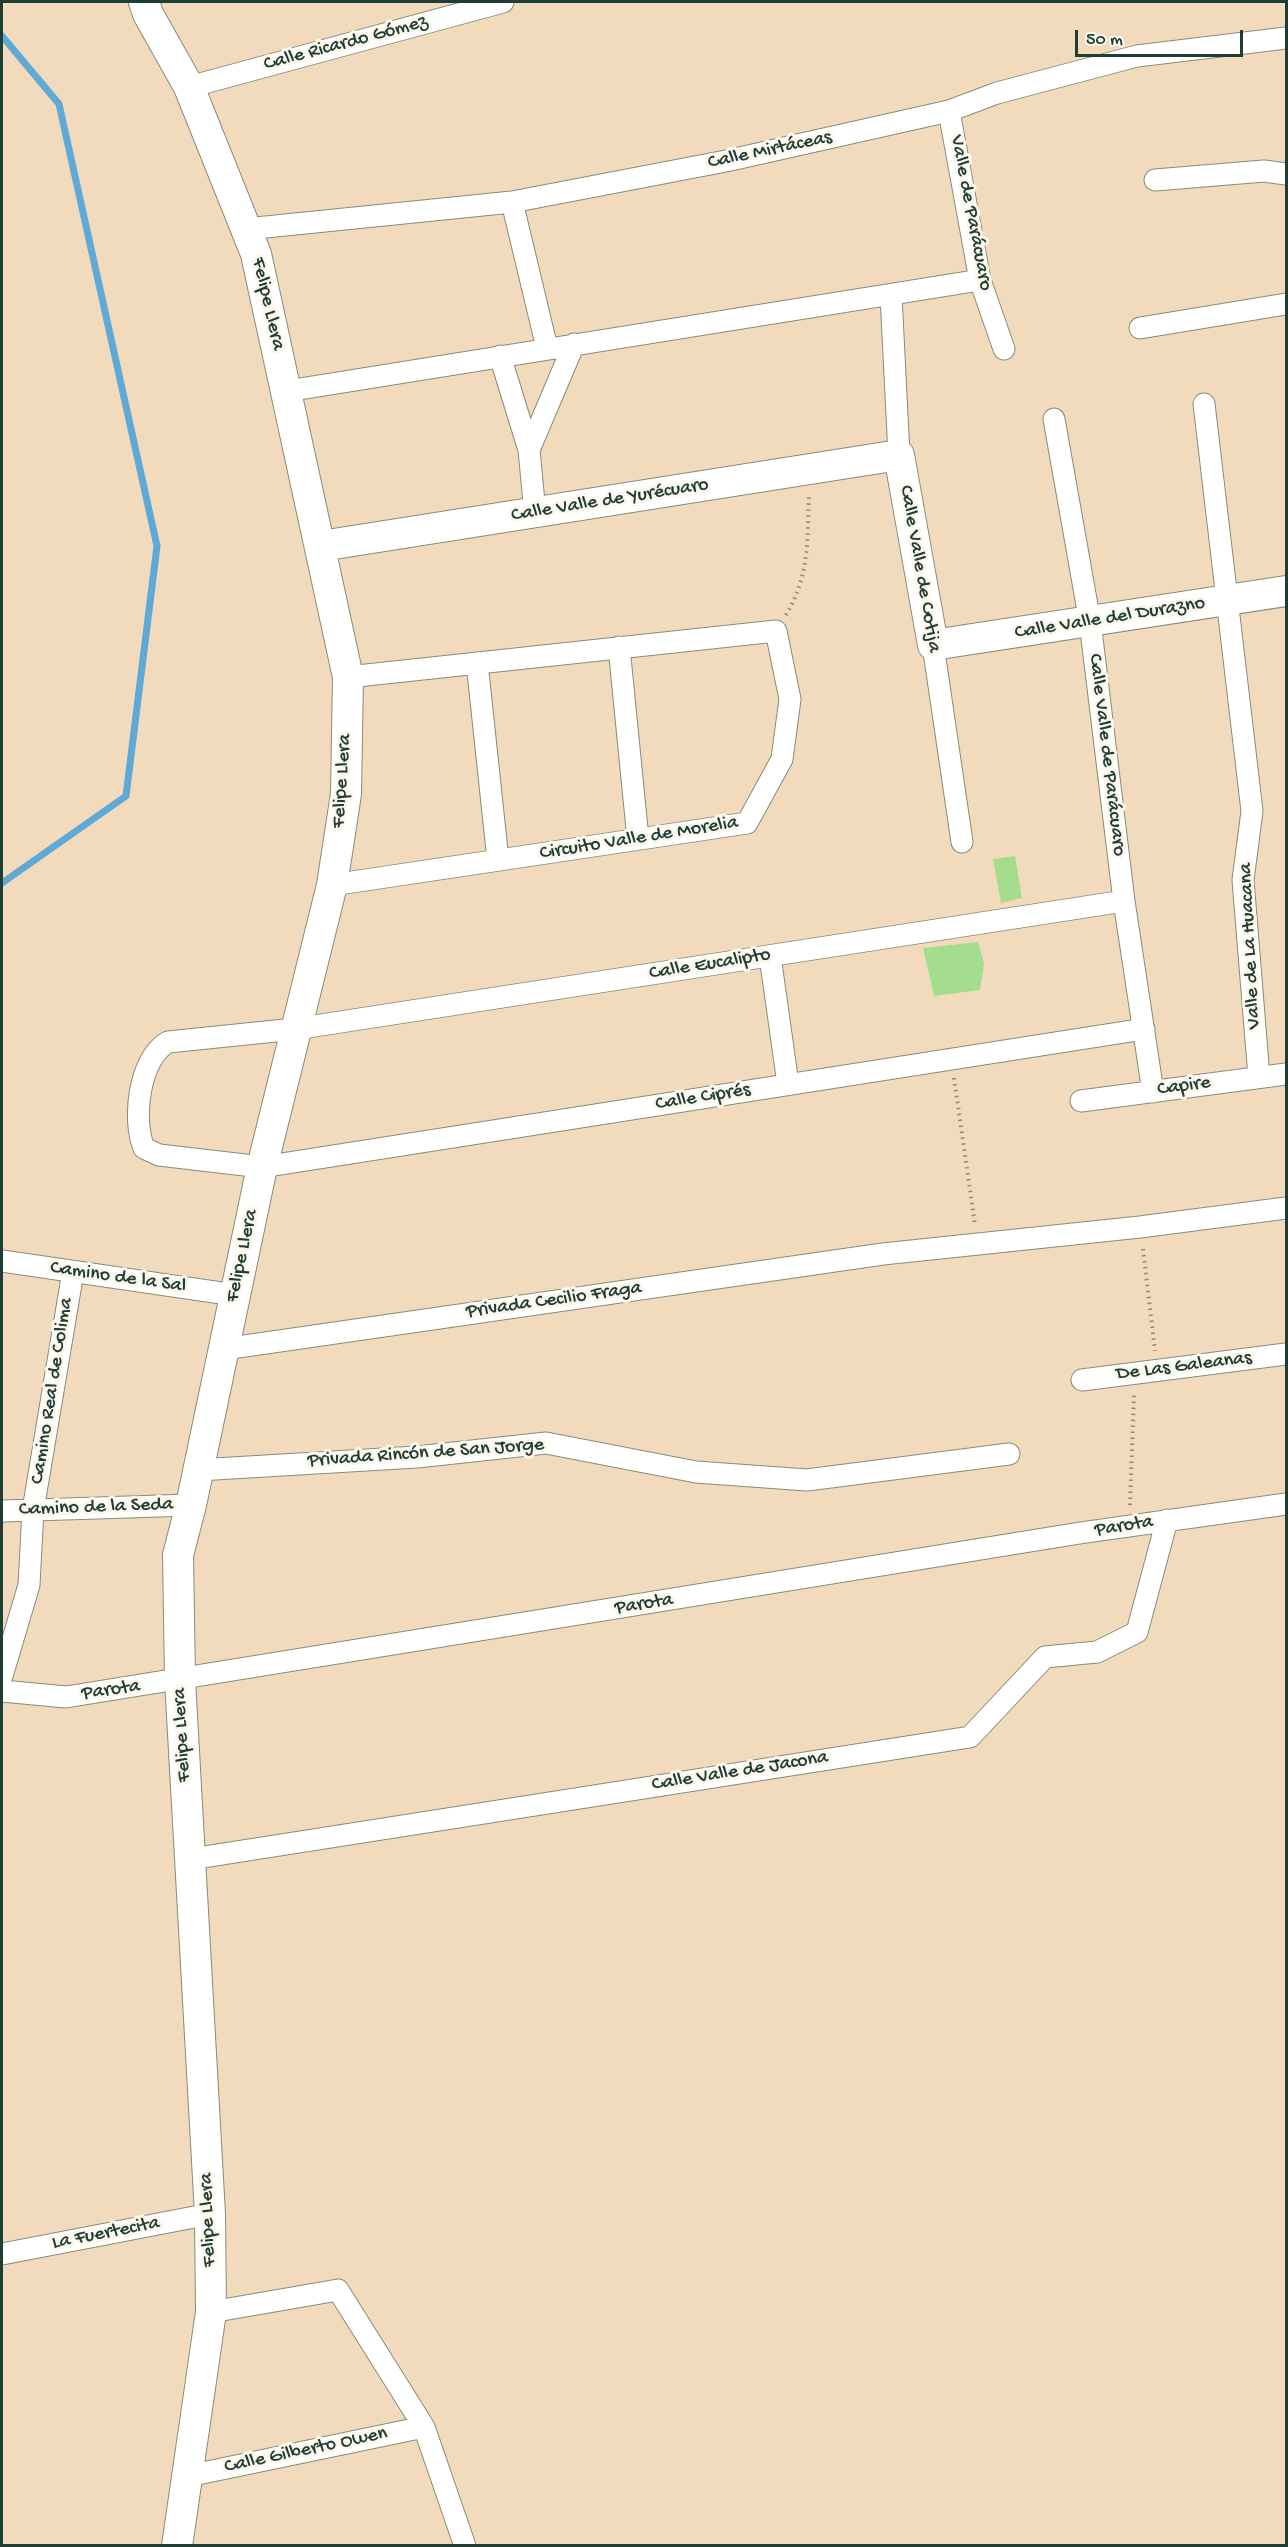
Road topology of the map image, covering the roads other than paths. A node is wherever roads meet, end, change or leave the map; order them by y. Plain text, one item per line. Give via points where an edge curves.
1 (503, 2) edge
2 (142, 6) edge
3 (1287, 38) edge
4 (189, 87) junction
5 (950, 111) junction
6 (1287, 174) edge
7 (1155, 180) dead end
8 (512, 202) junction
9 (246, 229) junction
10 (980, 280) junction
11 (891, 295) junction
12 (1287, 303) edge
13 (1140, 328) dead end
14 (574, 344) junction
15 (547, 348) junction
16 (1004, 349) dead end
17 (500, 356) junction
18 (287, 392) junction
19 (1204, 404) dead end
20 (1054, 419) dead end
21 (529, 450) junction
22 (899, 455) junction
23 (535, 513) junction
24 (321, 546) junction
25 (1287, 591) edge
26 (1228, 601) junction
27 (1090, 622) junction
28 (933, 645) junction
29 (619, 647) junction
30 (477, 663) junction
31 (348, 677) junction
32 (638, 839) junction
33 (962, 842) dead end
34 (498, 860) junction
35 (332, 885) junction
36 (1124, 901) junction
37 (770, 956) junction
38 (295, 1029) junction
39 (1144, 1029) junction
40 (1287, 1074) edge
41 (1259, 1077) junction
42 (788, 1084) junction
43 (1153, 1092) junction
44 (1081, 1101) dead end
45 (262, 1167) junction
46 (1287, 1208) edge
47 (2, 1262) edge
48 (73, 1272) junction
49 (235, 1295) junction
50 (224, 1349) junction
51 (1287, 1354) edge
52 (1082, 1380) dead end
53 (1009, 1454) dead end
54 (198, 1470) junction
55 (1287, 1504) edge
56 (191, 1505) junction
57 (33, 1510) junction
58 (2, 1511) edge
59 (1167, 1520) junction
60 (2, 1676) edge
61 (180, 1680) junction
62 (2, 1691) edge
63 (191, 1859) junction
64 (210, 2214) junction
65 (2, 2254) edge
66 (211, 2312) junction
67 (424, 2427) junction
68 (188, 2476) junction
69 (177, 2546) edge
70 (465, 2546) edge

1 - 4 street, Calle Ricardo Gómez
2 - 4 street, Felipe Llera
3 - 5 street, Calle Mirtáceas via 1137,56 997,93
4 - 9 street, Felipe Llera
5 - 8 street, Calle Mirtáceas via 726,161
5 - 10 street, Valle de Parácuaro
6 - 7 street via 1264,171
8 - 9 street, Calle Mirtáceas
8 - 15 street
9 - 18 street, Felipe Llera via 256,254
10 - 11 street
10 - 16 street, Valle de Parácuaro
11 - 14 street
11 - 22 street, Calle Valle de Cotija
12 - 13 street
14 - 15 street
14 - 21 street
15 - 17 street
17 - 18 street
17 - 21 street
18 - 24 street, Felipe Llera
19 - 26 street, Valle de La Huacana
20 - 27 street, Calle Valle de Parácuaro
21 - 23 street
22 - 23 street, Calle Valle de Yurécuaro
22 - 28 street, Calle Valle de Cotija
23 - 24 street, Calle Valle de Yurécuaro
24 - 31 street, Felipe Llera
25 - 26 street, Calle Valle del Durazno
26 - 27 street, Calle Valle del Durazno
26 - 41 street, Valle de La Huacana via 1252,811 1243,880
27 - 28 street, Calle Valle del Durazno
27 - 36 street, Calle Valle de Parácuaro
28 - 33 street, Calle Valle de Cotija
29 - 30 street
29 - 32 street
29 - 32 street, Circuito Valle de Morelia via 776,631 790,699 782,759 747,823
30 - 31 street
30 - 34 street
31 - 35 street, Felipe Llera via 346,794
32 - 34 street, Circuito Valle de Morelia
34 - 35 street, Circuito Valle de Morelia
35 - 38 street, Felipe Llera
36 - 37 street, Calle Eucalipto
36 - 39 street, Calle Valle de Parácuaro
37 - 38 street, Calle Eucalipto
37 - 42 street
38 - 45 street, Felipe Llera
38 - 45 street, Calle Eucalipto via 168,1042 158,1047 139,1094 139,1136 144,1148 159,1155
39 - 42 street, Calle Ciprés
39 - 43 street, Calle Valle de Parácuaro
40 - 41 street, Capire
41 - 43 street, Capire
42 - 45 street, Calle Ciprés
43 - 44 street, Capire
45 - 49 street, Felipe Llera
46 - 50 street, Privada Cecilio Fraga via 883,1254
47 - 48 street, Camino de la Sal
48 - 49 street, Camino de la Sal
48 - 57 street, Camino Real de Colima
49 - 50 street, Felipe Llera
50 - 54 street, Felipe Llera
51 - 52 street, De Las Galeanas
53 - 54 street, Privada Rincón de San Jorge via 807,1480 696,1472 546,1443 417,1457
54 - 56 street, Felipe Llera
55 - 59 street, Parota
56 - 57 street, Camino de la Seda
56 - 61 street, Felipe Llera via 178,1555
57 - 58 street, Camino de la Seda
57 - 60 street, Camino Real de Colima via 29,1585
59 - 61 street, Parota
59 - 63 street, Calle Valle de Jacona via 1137,1632 1097,1652 1045,1657 970,1737
61 - 62 street, Parota via 66,1697
61 - 63 street, Felipe Llera
63 - 64 street, Felipe Llera
64 - 65 street, La Fuertecita
64 - 66 street, Felipe Llera
66 - 67 street via 338,2290
66 - 68 street, Felipe Llera
67 - 68 street, Calle Gilberto Owen
67 - 70 street
68 - 69 street, Felipe Llera

